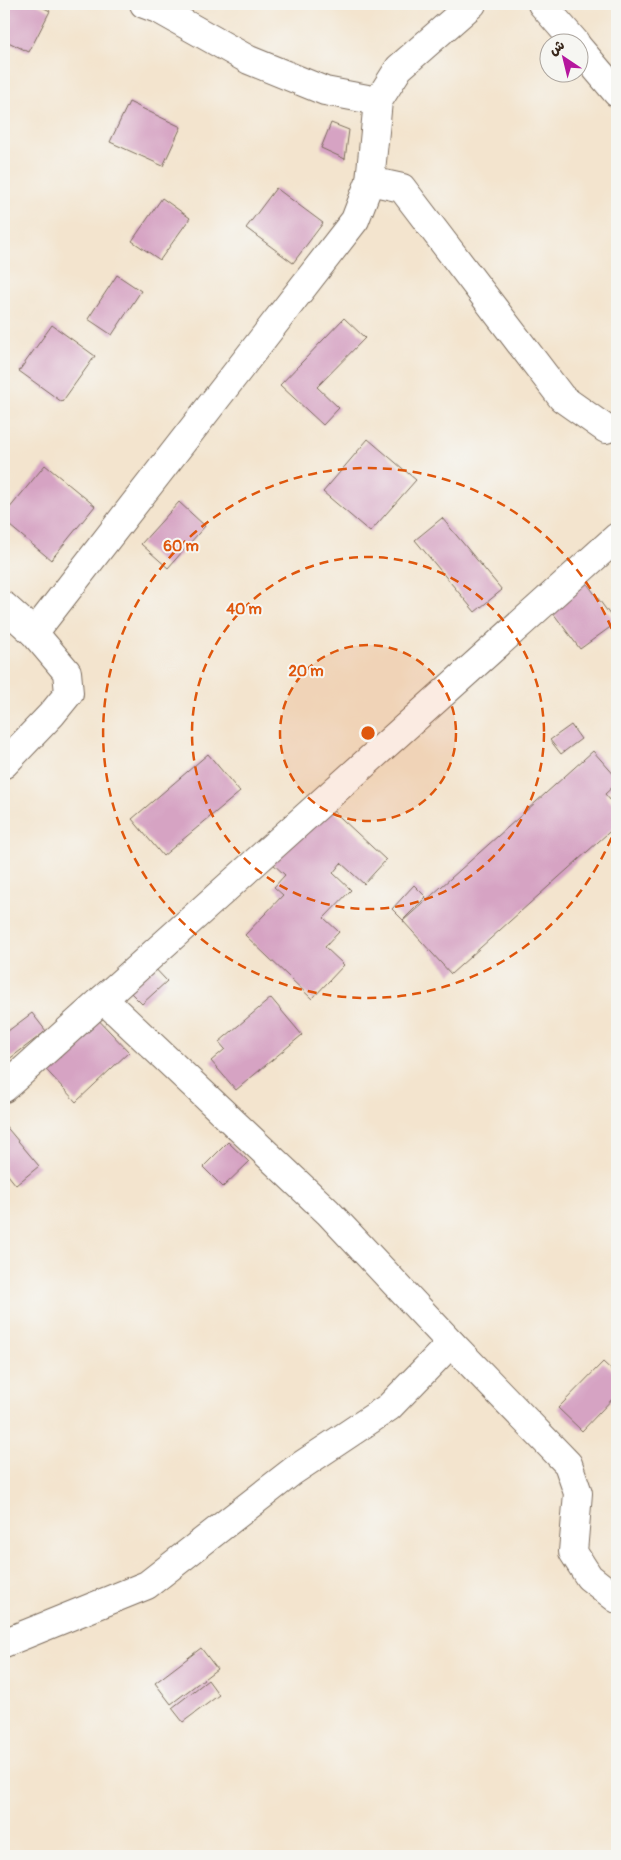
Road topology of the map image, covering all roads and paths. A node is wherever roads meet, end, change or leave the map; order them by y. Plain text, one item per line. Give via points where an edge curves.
1 (144, 4) edge
2 (472, 4) edge
3 (542, 4) edge
4 (566, 32) edge
5 (588, 59) edge
6 (617, 93) edge
7 (378, 101) junction
8 (370, 181) junction
9 (614, 427) edge
10 (617, 537) edge
11 (4, 606) edge
12 (34, 633) junction
13 (4, 764) edge
14 (103, 999) junction
15 (4, 1088) edge
16 (451, 1343) junction
17 (617, 1599) edge
18 (4, 1644) edge

1 - 7 street via 249,60 325,91
2 - 7 street via 398,68
3 - 4 street
5 - 6 street
7 - 8 street
8 - 9 street via 402,188 562,398
8 - 12 street via 355,220
10 - 14 street
11 - 12 street
12 - 13 street via 67,672 69,693
14 - 15 street
14 - 16 street via 328,1212
16 - 17 street via 568,1464 578,1493 573,1552 589,1577
16 - 18 street via 389,1406 293,1471 147,1585

